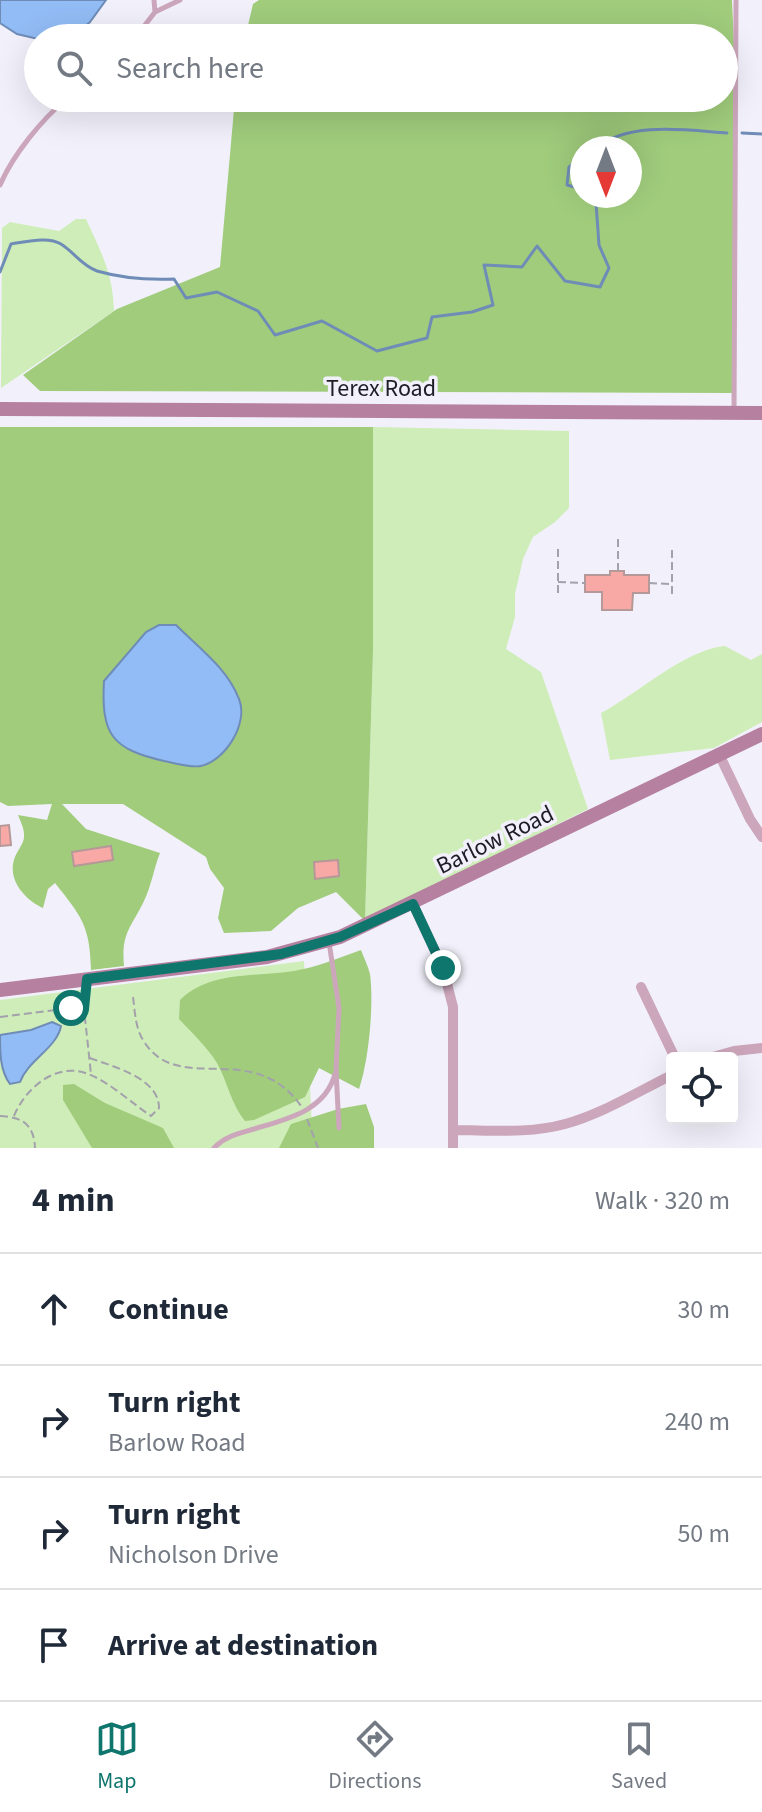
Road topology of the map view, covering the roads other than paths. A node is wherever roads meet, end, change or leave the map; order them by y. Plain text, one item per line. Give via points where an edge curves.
1 (154, 0) edge
2 (180, 0) edge
3 (736, 0) edge
4 (155, 12) junction
5 (146, 24) edge
6 (736, 24) edge
7 (51, 112) edge
8 (735, 112) edge
9 (0, 185) edge
10 (0, 409) edge
11 (734, 413) junction
12 (762, 413) edge
13 (762, 734) edge
14 (719, 754) junction
15 (762, 837) edge
16 (413, 904) junction
17 (329, 941) junction
18 (641, 987) dead end
19 (0, 990) edge
20 (762, 1048) edge
21 (672, 1052) edge
22 (730, 1052) edge
23 (336, 1070) junction
24 (666, 1078) edge
25 (339, 1128) dead end
26 (453, 1130) junction
27 (214, 1148) edge
28 (453, 1148) edge

1 - 4 lane
2 - 4 lane
3 - 6 lane
4 - 5 lane
7 - 9 lane
8 - 11 lane
10 - 11 street, Terex Road
11 - 12 street, Terex Road
13 - 14 street, Barlow Road
14 - 15 street
14 - 16 street, Barlow Road
16 - 17 street, Barlow Road
16 - 26 street via 451,994
17 - 19 street, Barlow Road via 267,957
17 - 23 lane via 339,1008
18 - 21 street
20 - 22 street
23 - 25 lane
23 - 27 lane via 322,1100 233,1135
24 - 26 street via 564,1124 531,1130
26 - 28 street

